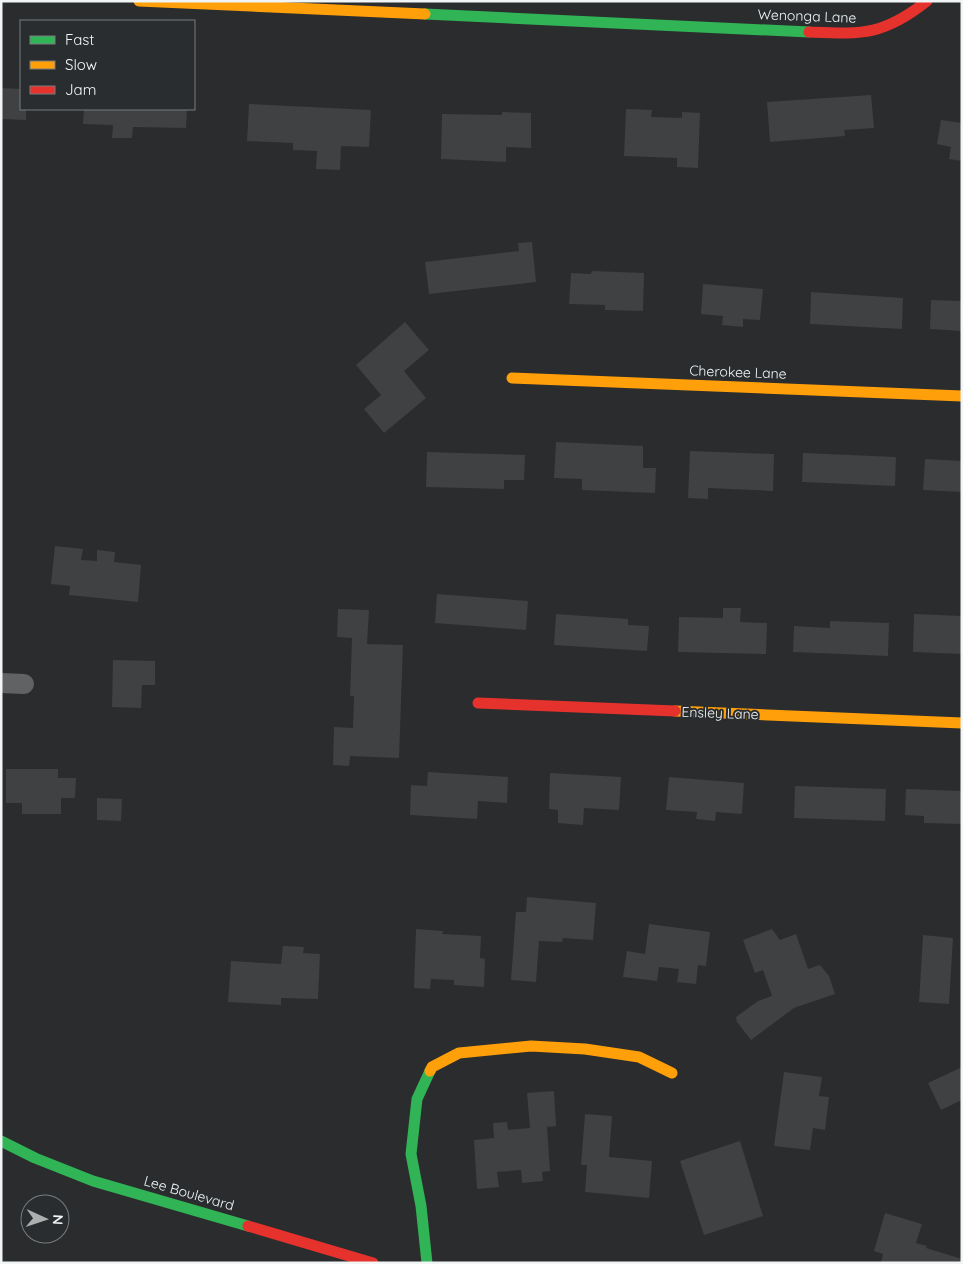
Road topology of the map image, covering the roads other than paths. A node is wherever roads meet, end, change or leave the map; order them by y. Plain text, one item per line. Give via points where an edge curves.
1 (139, 1) edge
2 (927, 1) edge
3 (512, 378) dead end
4 (962, 396) edge
5 (1, 683) edge
6 (24, 684) dead end
7 (478, 703) dead end
8 (962, 723) edge
9 (672, 1073) dead end
10 (1, 1141) edge
11 (373, 1263) edge
12 (427, 1263) edge

1 - 2 street, Wenonga Lane via 838,33 863,32 890,25
3 - 4 street, Cherokee Lane
5 - 6 street
7 - 8 street, Ensley Lane
9 - 12 street via 639,1057 532,1046 459,1053 432,1067 416,1100 411,1154
10 - 11 street, Lee Boulevard via 47,1165 93,1181

